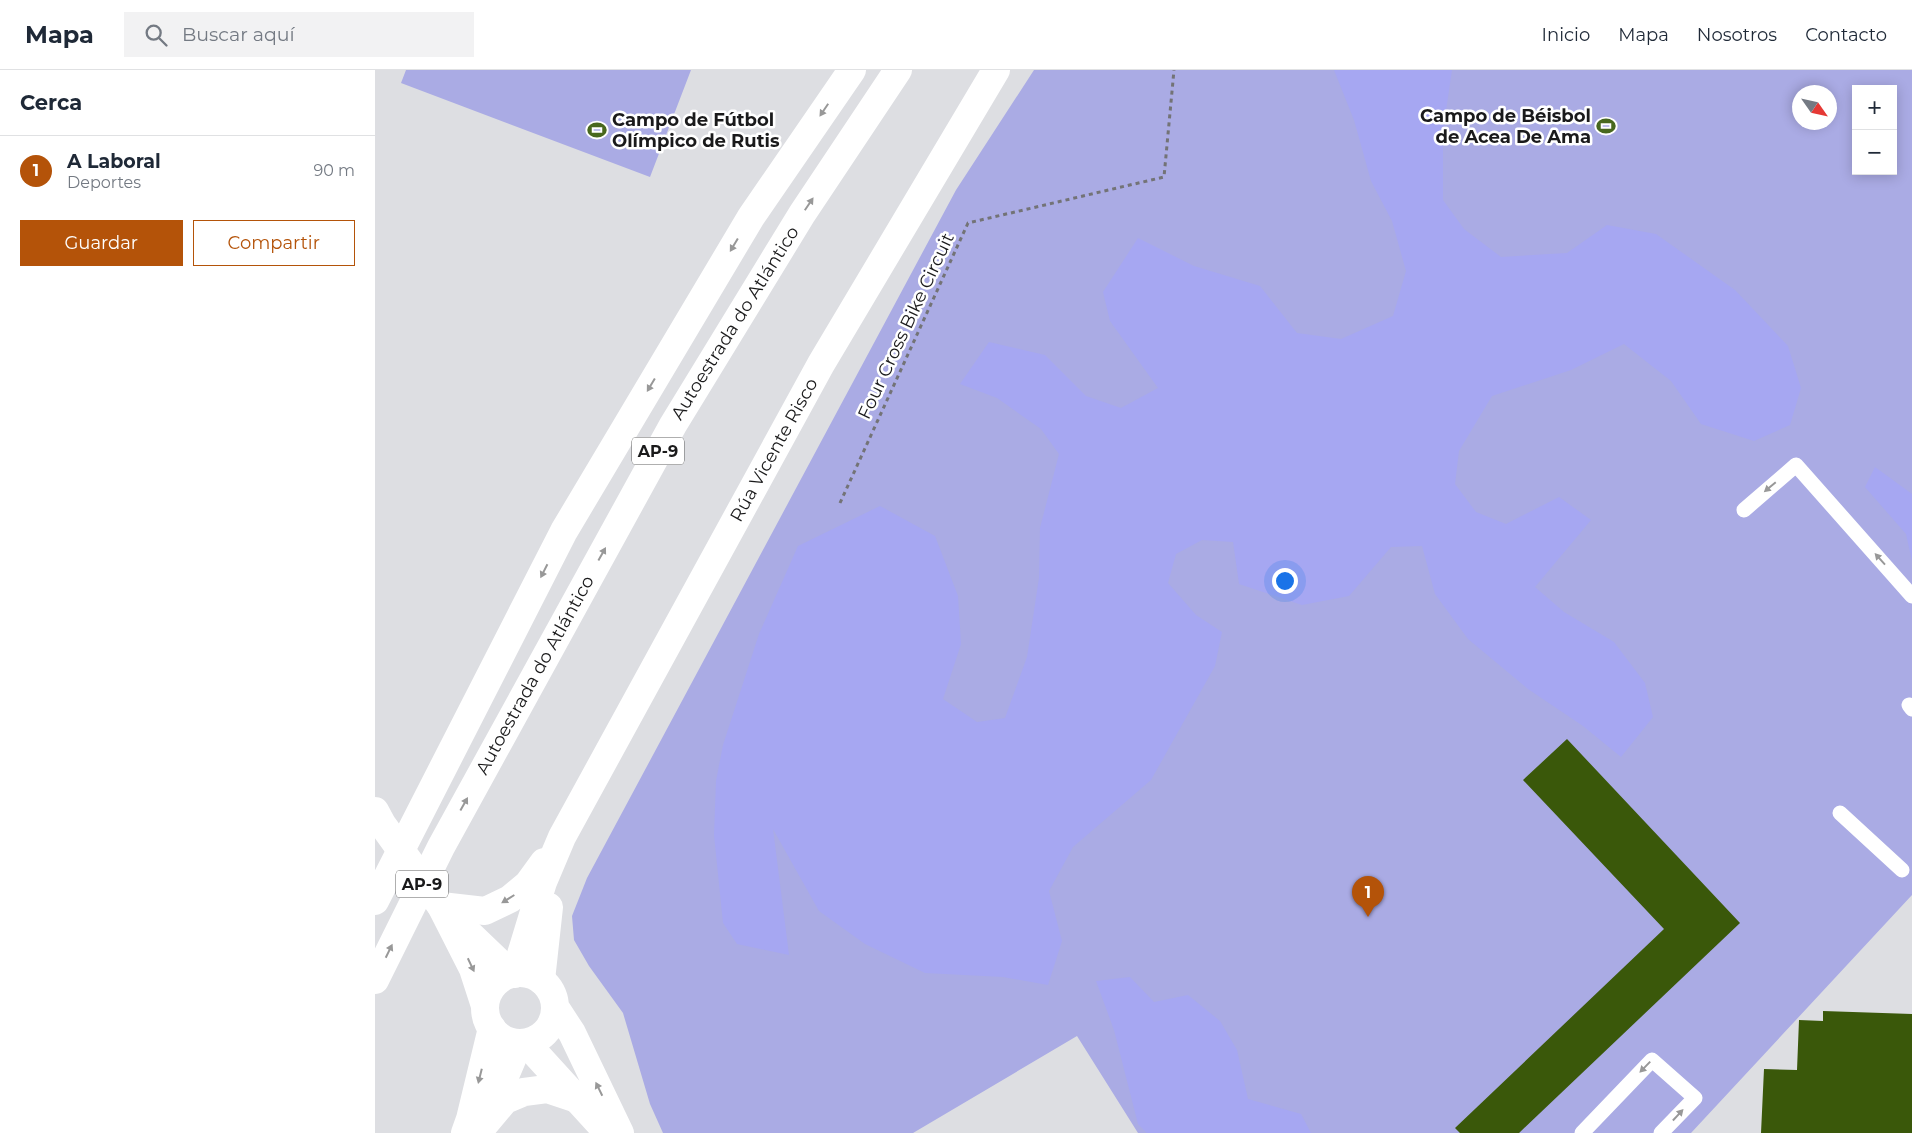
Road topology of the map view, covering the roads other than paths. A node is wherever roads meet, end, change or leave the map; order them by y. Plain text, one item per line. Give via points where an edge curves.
1 (851, 70) edge
2 (898, 70) edge
3 (996, 70) edge
4 (1744, 510) dead end
5 (1912, 596) edge
6 (375, 812) edge
7 (1840, 813) dead end
8 (562, 837) junction
9 (1902, 870) dead end
10 (378, 895) edge
11 (441, 906) junction
12 (513, 974) junction
13 (375, 980) edge
14 (541, 980) junction
15 (555, 1007) junction
16 (488, 1017) junction
17 (523, 1043) junction
18 (577, 1099) junction
19 (476, 1130) edge
20 (608, 1133) edge
21 (620, 1133) edge
22 (1582, 1133) edge
23 (1661, 1133) edge

1 -> 10 main road, Autoestrada do Atlántico / AP-9 via 751,217 569,523
13 -> 2 main road, Autoestrada do Atlántico / AP-9 via 441,847 673,425 802,214
3 - 8 main road, Rúa Vicente Risco via 821,364
5 -> 4 lane via 1796,466
6 - 11 main road
7 - 9 lane
8 -> 11 main road via 528,884 510,899 485,911
8 - 12 main road, Rúa Vicente Risco via 543,882
8 - 14 main road, Rúa Vicente Risco via 547,917
11 - 12 main road
11 -> 16 main road via 473,969
12 - 14 main road via 529,974
12 - 16 main road via 493,986 488,996
14 - 15 main road via 554,997
15 - 17 main road via 547,1030
21 -> 15 main road via 572,1034
16 - 17 main road via 503,1039
16 -> 19 main road via 470,1119
17 - 18 main road
17 - 19 main road
18 - 19 main road via 547,1089 524,1092 505,1100
18 - 20 main road
23 -> 22 lane via 1695,1098 1652,1060

